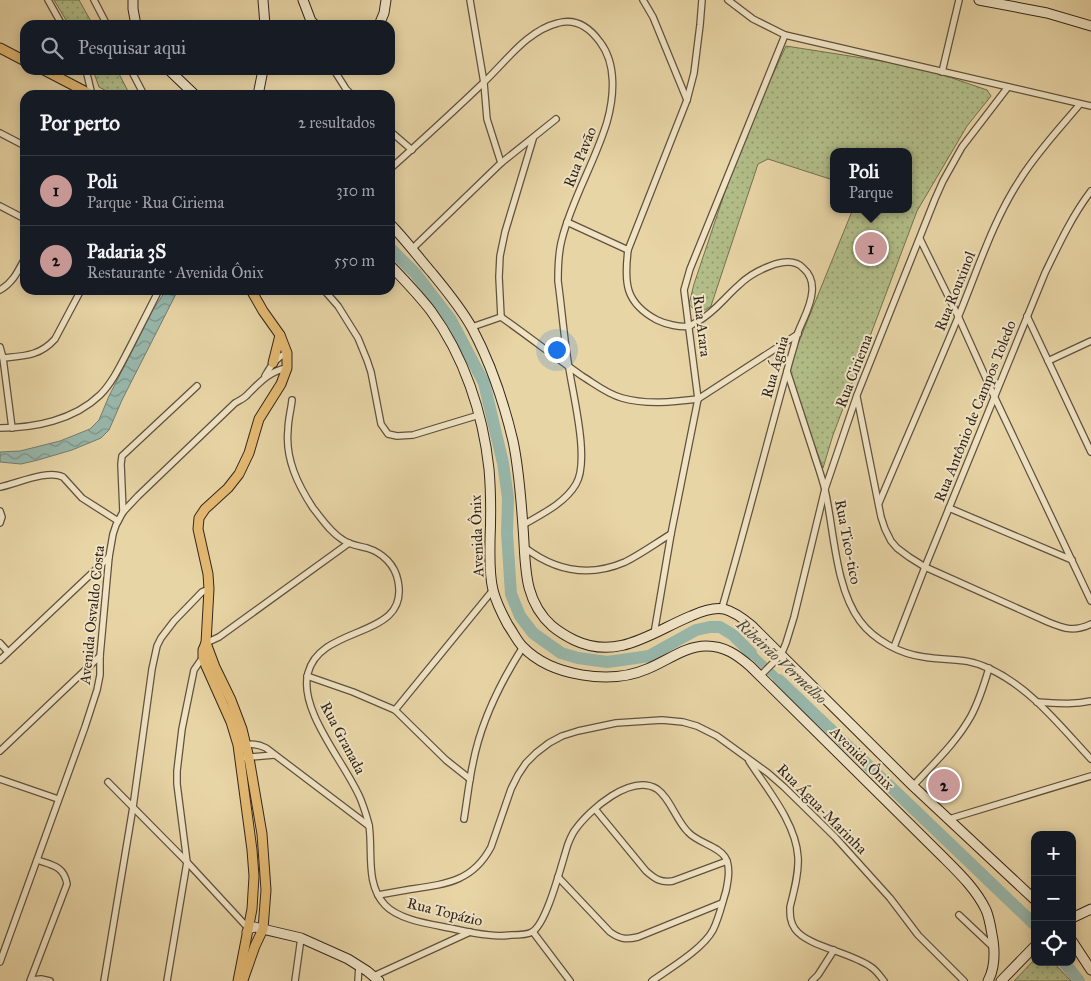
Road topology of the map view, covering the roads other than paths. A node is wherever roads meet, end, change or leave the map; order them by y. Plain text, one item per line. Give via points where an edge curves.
1 (48, 0) edge
2 (94, 0) edge
3 (133, 0) edge
4 (262, 0) edge
5 (303, 0) edge
6 (386, 0) edge
7 (470, 0) edge
8 (643, 0) edge
9 (702, 0) edge
10 (728, 0) edge
11 (959, 0) edge
12 (978, 0) edge
13 (59, 20) edge
14 (104, 20) edge
15 (135, 20) edge
16 (264, 20) edge
17 (311, 20) edge
18 (381, 20) edge
19 (1091, 26) edge
20 (785, 35) junction
21 (0, 48) edge
22 (20, 58) edge
23 (942, 72) junction
24 (54, 75) edge
25 (87, 75) edge
26 (134, 75) edge
27 (173, 75) edge
28 (262, 75) edge
29 (337, 75) edge
30 (484, 82) junction
31 (1008, 88) junction
32 (82, 90) edge
33 (91, 90) edge
34 (141, 90) edge
35 (190, 90) edge
36 (259, 90) edge
37 (347, 90) edge
38 (687, 100) junction
39 (1080, 104) junction
40 (1091, 106) edge
41 (556, 118) dead end
42 (0, 133) edge
43 (395, 135) edge
44 (533, 138) junction
45 (20, 143) edge
46 (412, 150) junction
47 (501, 163) junction
48 (395, 165) edge
49 (1091, 191) edge
50 (0, 206) edge
51 (20, 216) edge
52 (567, 222) junction
53 (395, 230) edge
54 (920, 238) junction
55 (412, 249) junction
56 (628, 250) junction
57 (20, 269) edge
58 (395, 271) edge
59 (0, 290) edge
60 (78, 295) edge
61 (156, 295) edge
62 (254, 295) edge
63 (328, 295) edge
64 (958, 316) junction
65 (1027, 316) junction
66 (501, 317) junction
67 (690, 326) junction
68 (472, 327) junction
69 (798, 334) junction
70 (280, 335) junction
71 (1091, 340) edge
72 (0, 347) edge
73 (287, 353) junction
74 (3, 358) junction
75 (1048, 361) junction
76 (273, 363) junction
77 (568, 366) junction
78 (287, 368) junction
79 (787, 371) junction
80 (264, 378) junction
81 (197, 386) dead end
82 (857, 395) junction
83 (994, 396) junction
84 (698, 398) junction
85 (292, 400) dead end
86 (478, 415) junction
87 (0, 428) edge
88 (12, 428) junction
89 (1091, 452) edge
90 (0, 487) edge
91 (825, 489) junction
92 (879, 503) junction
93 (949, 508) junction
94 (0, 511) edge
95 (123, 512) junction
96 (118, 521) junction
97 (1, 522) edge
98 (523, 525) junction
99 (671, 534) junction
100 (348, 543) junction
101 (524, 547) junction
102 (109, 557) junction
103 (1072, 560) junction
104 (925, 566) junction
105 (209, 589) junction
106 (493, 590) junction
107 (1091, 601) edge
108 (722, 608) junction
109 (1091, 624) edge
110 (654, 634) junction
111 (0, 643) edge
112 (206, 643) junction
113 (523, 647) junction
114 (894, 647) junction
115 (8, 652) junction
116 (100, 656) junction
117 (203, 657) junction
118 (780, 657) junction
119 (0, 660) edge
120 (989, 668) junction
121 (761, 675) junction
122 (307, 676) junction
123 (1091, 701) edge
124 (1037, 702) junction
125 (395, 710) junction
126 (242, 745) junction
127 (0, 751) edge
128 (274, 755) junction
129 (746, 757) junction
130 (244, 758) junction
131 (1091, 759) edge
132 (1091, 776) edge
133 (470, 778) junction
134 (0, 779) edge
135 (108, 782) dead end
136 (913, 786) junction
137 (58, 799) junction
138 (133, 807) junction
139 (595, 809) junction
140 (949, 819) junction
141 (464, 820) dead end
142 (369, 826) junction
143 (37, 860) junction
144 (727, 861) junction
145 (187, 862) junction
146 (254, 876) junction
147 (558, 877) junction
148 (378, 895) junction
149 (1031, 896) edge
150 (722, 903) junction
151 (1091, 909) edge
152 (960, 915) dead end
153 (1076, 916) edge
154 (263, 929) junction
155 (248, 930) junction
156 (470, 932) junction
157 (532, 932) junction
158 (301, 938) junction
159 (1076, 947) edge
160 (994, 948) junction
161 (834, 950) junction
162 (1031, 950) edge
163 (0, 962) edge
164 (359, 965) junction
165 (1091, 970) edge
166 (377, 979) edge
167 (30, 981) edge
168 (50, 981) edge
169 (104, 981) edge
170 (167, 981) edge
171 (238, 981) edge
172 (243, 981) edge
173 (295, 981) edge
174 (358, 981) edge
175 (570, 981) edge
176 (652, 981) edge
177 (812, 981) edge
178 (884, 981) edge
179 (964, 981) edge
180 (988, 981) edge
181 (1001, 981) edge

1 - 13 street
2 - 14 street
3 - 15 main road
4 - 16 main road
5 - 17 main road
6 - 18 main road
7 - 30 street
8 - 38 street
9 - 38 street via 694,73
10 - 20 street via 753,19
11 - 23 street
12 - 19 main road via 1047,13
20 - 23 street
20 - 67 street, Rua Arara via 690,269 684,290
21 - 22 main road
23 - 31 street
24 - 32 main road
25 - 33 street
26 - 34 street
27 - 35 main road
28 - 36 main road
29 - 37 street
30 - 46 street, Rua Pavão
30 - 47 street via 487,119
30 - 52 street, Rua Pavão via 530,37 558,23 581,24 601,42 609,60 612,79 610,108
31 - 39 street
31 - 54 street, Rua Ciriema via 955,159
38 - 56 street
39 - 40 street
39 - 64 street, Rua Rouxinol via 1027,170 1002,210
41 - 44 street
42 - 45 street
43 - 46 street
44 - 47 street
44 - 66 street via 500,256
46 - 48 street, Rua Pavão
47 - 55 street
49 - 65 street, Rua Antônio de Campos Toledo via 1067,228
50 - 51 street
52 - 56 street
52 - 77 street, Rua Pavão via 558,281
53 - 55 main road
54 - 64 street
54 - 82 street, Rua Ciriema
55 - 68 main road
56 - 67 street via 626,278 637,305 648,316 663,323
57 - 59 street via 16,277
58 - 86 main road, Avenida Ônix via 444,330 463,367
60 - 74 street via 50,345 34,354
61 - 88 street via 119,367 101,394 84,408 62,418
62 - 70 main road
63 - 86 street via 358,338 367,360 381,424 388,434 413,435
64 - 83 street
64 - 92 street, Rua Rouxinol
65 - 75 street
65 - 83 street, Rua Antônio de Campos Toledo
66 - 68 street
66 - 77 street
67 - 69 street, Rua Águia via 715,310 747,277 770,266 791,262 807,272 812,288
67 - 84 street, Rua Arara
68 - 98 main road via 497,388 513,442
69 - 79 street, Rua Águia
69 - 84 street
70 - 73 main road
70 - 76 main road
71 - 75 street
72 - 74 street
73 - 76 street, Avenida Osvaldo Costa
73 - 78 main road
74 - 88 street
75 - 89 street
76 - 80 street, Avenida Osvaldo Costa
77 - 84 street via 611,394 628,400 660,402
77 - 98 street, Rua Pavão via 582,455 579,477 572,491 560,502
78 - 80 street, Avenida Osvaldo Costa
78 - 105 main road via 259,419 239,474 199,518 198,529
79 - 91 street, Rua Tico-tico
79 - 108 street, Rua Águia
80 - 95 street, Avenida Osvaldo Costa
81 - 95 street via 122,456
82 - 91 street, Rua Ciriema
82 - 92 street
83 - 93 street, Rua Antônio de Campos Toledo
83 - 103 street
84 - 99 street, Rua Arara
85 - 100 street via 287,432 294,474 325,523
86 - 106 main road, Avenida Ônix via 489,470
87 - 88 street
90 - 96 street via 59,475 82,498
91 - 114 street, Rua Tico-tico via 842,584 848,600 867,629
91 - 118 street, Rua Ciriema via 794,617
92 - 104 street via 885,529 892,541 903,553
93 - 103 street
93 - 104 street, Rua Antônio de Campos Toledo
94 - 97 street
95 - 96 street, Avenida Osvaldo Costa
96 - 102 street, Avenida Osvaldo Costa
98 - 101 main road
99 - 101 street via 624,562 588,571 551,564
99 - 110 street, Rua Arara
100 - 112 street via 219,637
100 - 122 street via 378,552 391,564 399,584 398,602 382,621 325,648 313,660
101 - 110 main road via 525,573 531,594 544,618 560,632 583,644 601,647 629,644
102 - 115 street
102 - 116 street, Avenida Osvaldo Costa
103 - 107 street
104 - 109 street via 1062,627 1071,630
104 - 114 street, Rua Antônio de Campos Toledo
105 - 112 main road
105 - 138 street via 202,592 174,621 157,646
106 - 113 main road, Avenida Ônix via 507,622
106 - 125 street
108 - 110 main road via 696,614
108 - 118 main road, Avenida Ônix via 745,620
111 - 115 street
112 - 117 main road
112 - 126 main road via 236,714
113 - 121 main road, Avenida Ônix via 558,668 585,676 610,678 647,670 696,646 712,646 738,656
113 - 133 street via 496,694 482,730
114 - 120 street, Rua Tico-tico via 915,656 960,660
115 - 119 street
116 - 127 street
116 - 137 street, Avenida Osvaldo Costa via 97,690
117 - 126 main road
117 - 145 street via 194,670 177,771
118 - 121 street, Rua Ciriema
118 - 136 main road, Avenida Ônix
120 - 124 street, Rua Tico-tico via 1005,676
120 - 136 street via 968,721
121 - 160 main road, Avenida Ônix via 964,879 982,901 990,919
122 - 125 street
122 - 142 street, Rua Granada via 312,710 358,792
123 - 124 street via 1067,704
124 - 131 street, Rua Tico-tico
125 - 133 street via 446,760
126 - 128 street via 259,745
126 - 130 main road
128 - 130 street
128 - 142 street
129 - 148 street, Rua Água-Marinha via 708,731 671,720 616,723 562,736 542,748 522,769 511,789 487,856 479,865 454,881
129 - 161 street via 793,832 798,859 790,907 793,926 802,936
129 - 179 street, Rua Água-Marinha via 811,812 884,891 910,926
130 - 146 main road
130 - 154 main road via 262,834 266,890
132 - 140 street
133 - 141 street
134 - 137 street
135 - 138 street
136 - 140 main road, Avenida Ônix
137 - 143 street, Avenida Osvaldo Costa
138 - 145 street
138 - 169 street
139 - 144 street via 656,879 673,881
139 - 144 street via 628,787 648,785 663,796 689,834 721,852
139 - 147 street via 572,835
140 - 149 main road, Avenida Ônix
142 - 148 street, Rua Topázio via 371,873
143 - 163 street, Avenida Osvaldo Costa
143 - 167 street via 56,866 66,876 67,884
144 - 150 street via 728,879
145 - 155 street
145 - 170 street
146 - 154 main road via 262,891 260,912
146 - 155 main road
147 - 150 street via 610,932 623,939 638,937
147 - 157 street via 546,911
148 - 156 street, Rua Topázio via 389,909 402,916
150 - 176 street via 708,937
151 - 153 main road
152 - 160 street
154 - 155 main road
154 - 158 main road
154 - 172 main road
155 - 171 main road
156 - 157 street, Rua Topázio via 497,936
156 - 166 street
157 - 175 street
158 - 164 main road
158 - 173 street
159 - 165 main road
160 - 180 main road, Avenida Ônix via 994,963
161 - 177 street
161 - 178 street via 871,967
162 - 181 main road
164 - 166 main road
164 - 174 street
167 - 168 street

